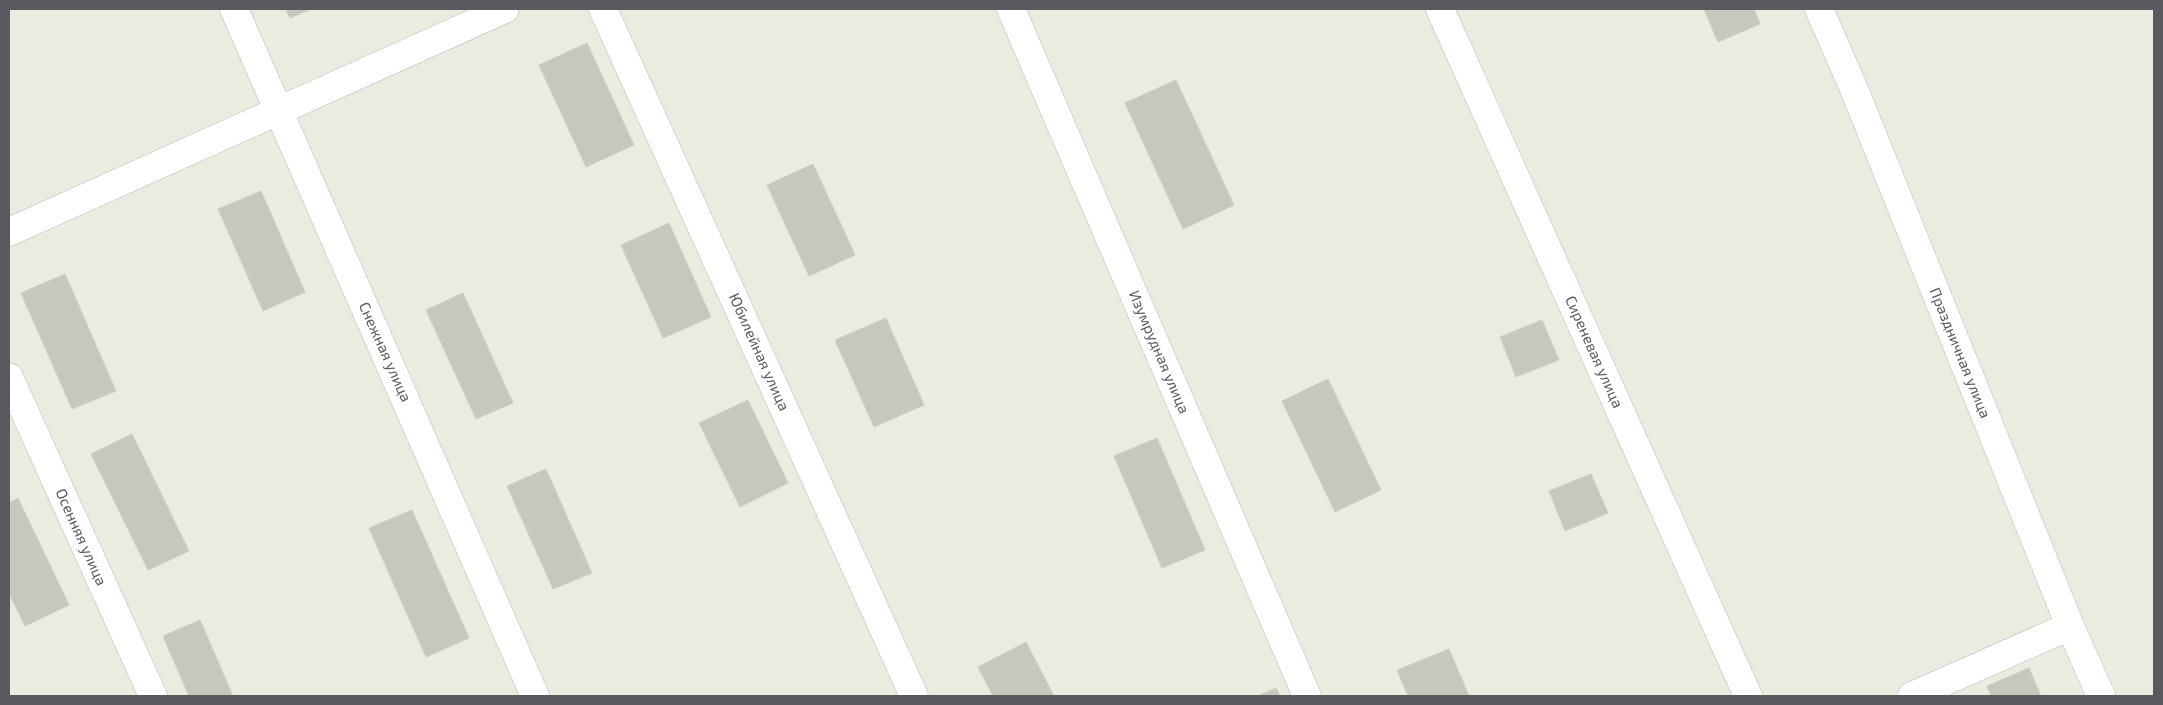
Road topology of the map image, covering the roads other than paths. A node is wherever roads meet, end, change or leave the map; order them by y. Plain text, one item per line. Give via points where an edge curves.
1 (234, 9) edge
2 (505, 9) edge
3 (603, 9) edge
4 (1011, 9) edge
5 (1440, 9) edge
6 (1819, 9) edge
7 (279, 110) junction
8 (9, 232) edge
9 (9, 377) edge
10 (2070, 626) junction
11 (153, 696) edge
12 (535, 696) edge
13 (914, 696) edge
14 (1307, 696) edge
15 (1748, 696) edge
16 (1912, 696) edge
17 (2101, 696) edge

1 - 7 street, Снежная улица
2 - 7 street
3 - 13 street, Юбилейная улица
4 - 14 street, Изумрудная улица
5 - 15 street, Сиреневая улица
6 - 10 street, Праздничная улица
7 - 8 street
7 - 12 street, Снежная улица
9 - 11 street, Осенняя улица
10 - 16 street
10 - 17 street, Праздничная улица

